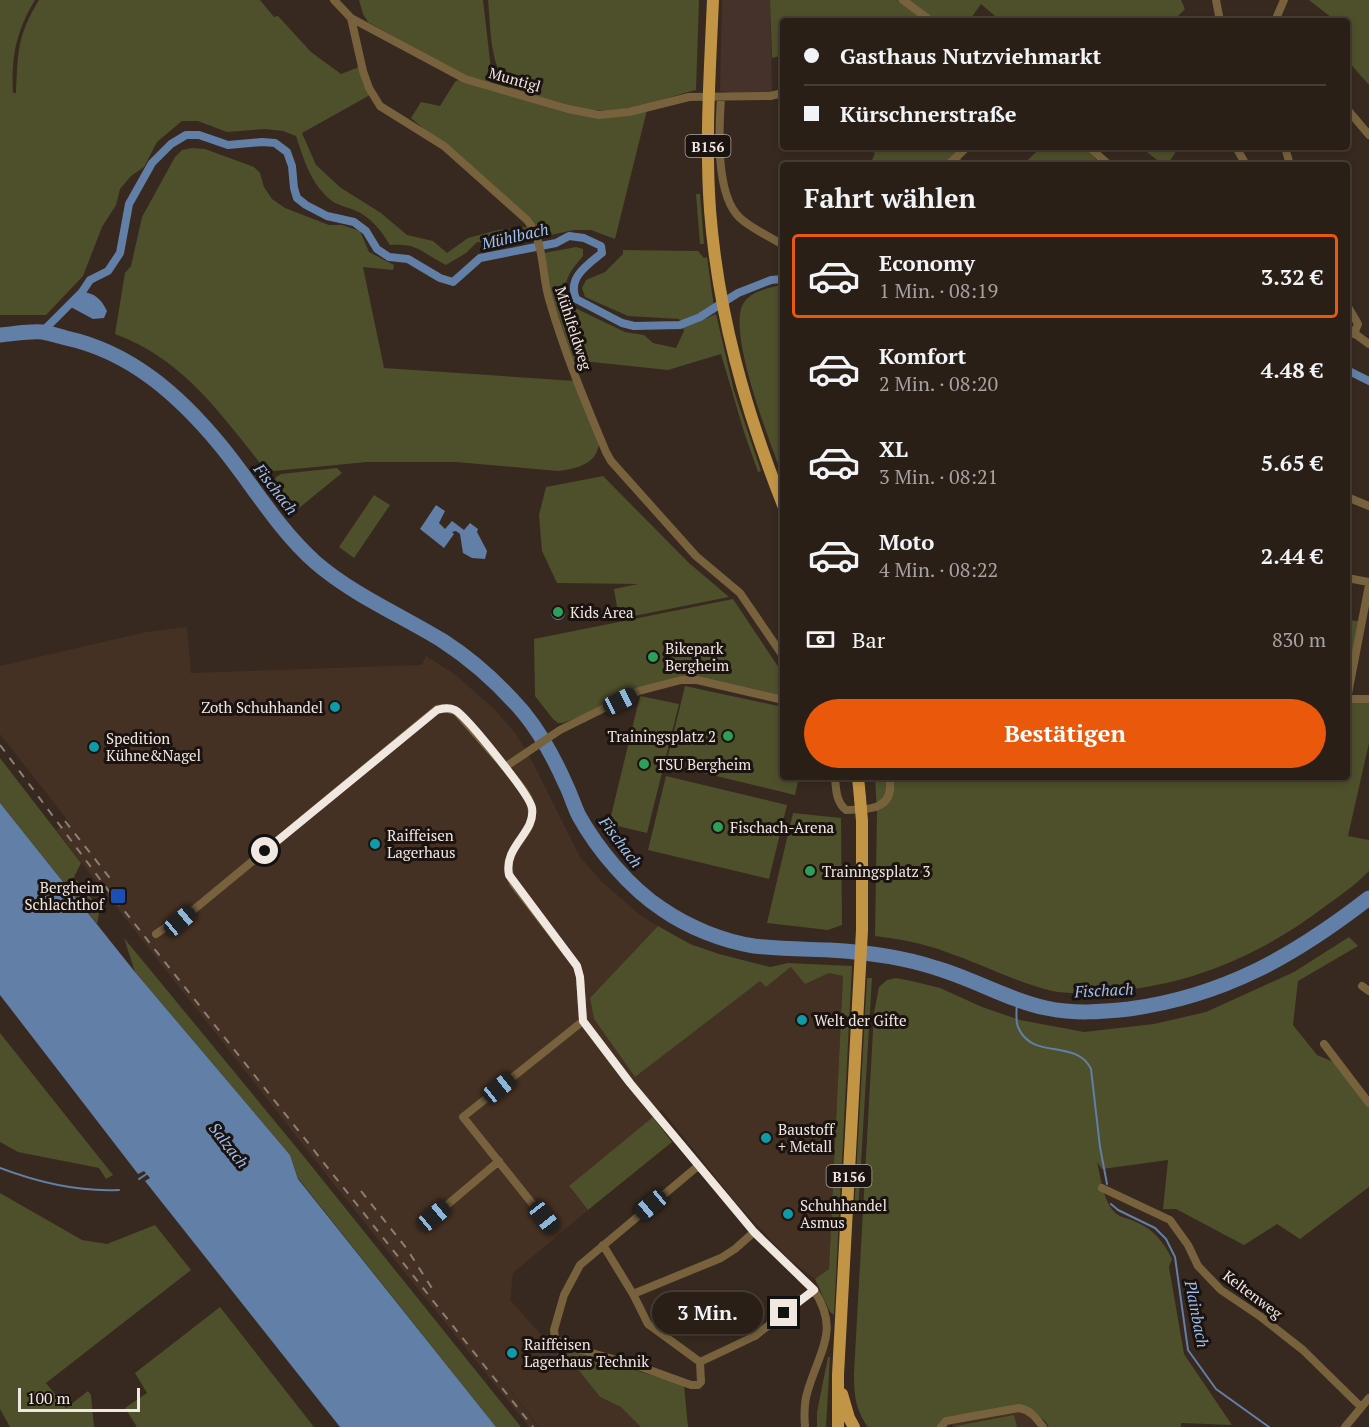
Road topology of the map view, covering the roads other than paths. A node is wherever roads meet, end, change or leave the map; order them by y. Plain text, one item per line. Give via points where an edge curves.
1 (334, 0) edge
2 (713, 0) edge
3 (903, 0) edge
4 (1216, 0) edge
5 (1284, 0) edge
6 (351, 18) junction
7 (927, 18) edge
8 (1219, 18) edge
9 (1276, 18) edge
10 (780, 94) edge
11 (715, 97) junction
12 (1350, 113) edge
13 (1369, 135) edge
14 (964, 150) edge
15 (1092, 150) edge
16 (951, 162) edge
17 (1106, 162) edge
18 (780, 243) edge
19 (1350, 310) edge
20 (1351, 331) edge
21 (1369, 344) edge
22 (780, 497) edge
23 (1350, 498) edge
24 (1369, 506) edge
25 (1350, 579) edge
26 (1369, 584) edge
27 (780, 653) edge
28 (1350, 683) edge
29 (780, 699) edge
30 (1350, 699) edge
31 (1369, 699) edge
32 (505, 767) junction
33 (835, 780) edge
34 (858, 780) edge
35 (889, 780) edge
36 (156, 934) dead end
37 (583, 1021) junction
38 (1324, 1044) dead end
39 (1369, 1103) edge
40 (499, 1161) junction
41 (698, 1166) junction
42 (1102, 1188) dead end
43 (434, 1216) dead end
44 (551, 1227) dead end
45 (754, 1232) junction
46 (603, 1245) junction
47 (814, 1290) junction
48 (633, 1294) junction
49 (700, 1362) junction
50 (838, 1376) junction
51 (1369, 1398) edge
52 (1360, 1406) junction
53 (805, 1427) edge
54 (838, 1427) edge
55 (854, 1427) edge
56 (942, 1427) edge
57 (1043, 1427) edge
58 (1345, 1427) edge

1 - 6 street, Muntigl
2 - 11 main road, B156
3 - 7 street
4 - 8 street
5 - 9 street
6 - 11 street, Muntigl via 465,79 568,109 599,115 689,97
6 - 27 street, Mühlfeldweg via 363,71 380,106 444,146 526,220 538,238 549,298 563,343 612,461 696,556 740,593
10 - 11 street, Muntigl
11 - 18 street via 721,172 731,205 739,218
11 - 22 main road, B156 via 708,163 720,292 754,429
12 - 13 street
14 - 16 street
15 - 17 street
19 - 20 street via 1358,324
20 - 21 street
23 - 24 street
25 - 26 street
26 - 28 street
29 - 32 street via 697,680 681,680 639,691 560,730
30 - 31 street
32 - 36 street via 456,711 437,710 180,921
32 - 37 street via 532,807 530,823 508,860 509,875 577,966
33 - 35 street via 840,806 846,810 870,810 884,802
34 - 50 main road, B156, bridge via 862,930
37 - 40 street via 463,1117
37 - 41 street
38 - 39 street
40 - 43 street
40 - 44 street
41 - 45 street
41 - 46 street
42 - 52 street, Keltenweg via 1170,1220 1198,1266 1221,1290 1301,1348
45 - 47 street
45 - 48 street via 721,1258
46 - 48 street
46 - 49 street via 571,1278 554,1330 555,1338 561,1344 692,1385 701,1382
47 - 49 street via 755,1336
47 - 53 street via 828,1326 807,1392
48 - 49 street via 648,1324
50 - 54 main road, B156
50 - 55 main road
51 - 52 street
52 - 58 street
56 - 57 street via 946,1421 1019,1408 1034,1415

